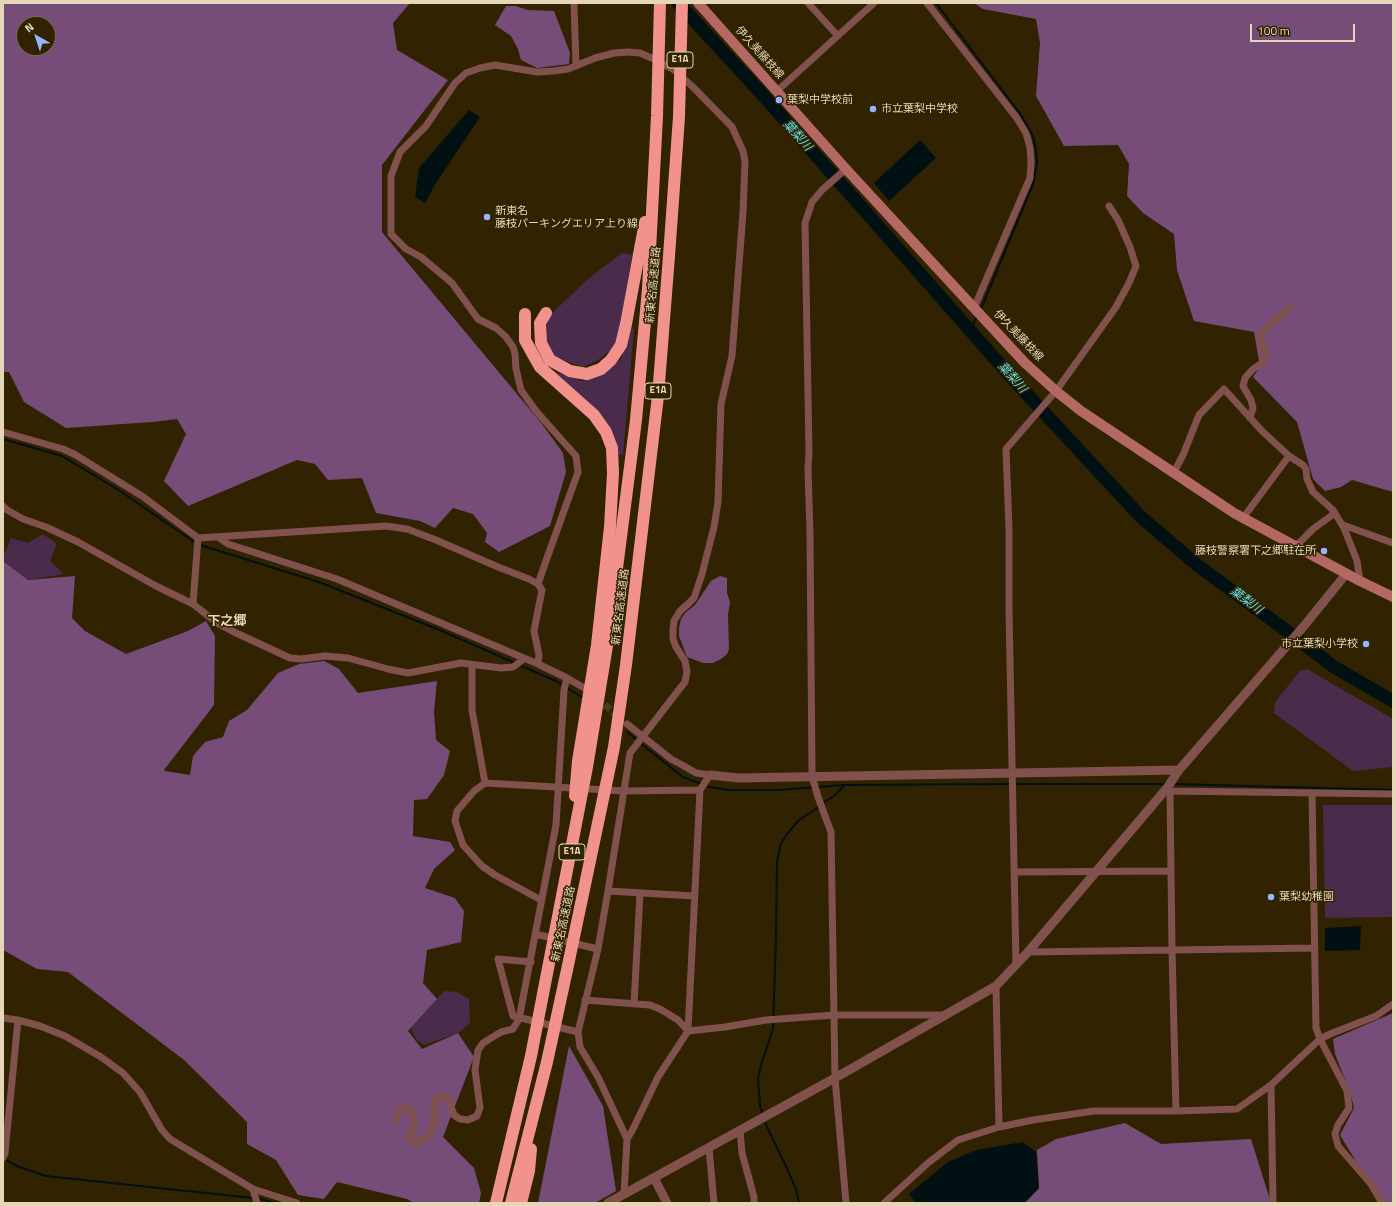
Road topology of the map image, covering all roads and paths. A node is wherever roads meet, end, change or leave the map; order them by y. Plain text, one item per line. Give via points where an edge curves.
1 (574, 3) edge
2 (660, 3) edge
3 (682, 3) edge
4 (698, 3) edge
5 (808, 3) edge
6 (874, 3) edge
7 (927, 3) edge
8 (838, 36) junction
9 (576, 66) junction
10 (777, 91) junction
11 (846, 168) junction
12 (653, 177) junction
13 (1109, 206) dead end
14 (1291, 306) dead end
15 (974, 308) junction
16 (546, 313) dead end
17 (525, 314) dead end
18 (1054, 394) junction
19 (1250, 418) junction
20 (3, 432) edge
21 (1290, 456) junction
22 (1174, 472) junction
23 (3, 506) edge
24 (1335, 513) junction
25 (1243, 518) junction
26 (1342, 525) junction
27 (218, 537) junction
28 (198, 538) junction
29 (1393, 543) edge
30 (1295, 547) junction
31 (1346, 574) junction
32 (1360, 581) junction
33 (538, 584) junction
34 (1393, 597) edge
35 (193, 604) junction
36 (602, 645) junction
37 (524, 659) junction
38 (538, 664) junction
39 (472, 665) junction
40 (567, 678) junction
41 (586, 689) dead end
42 (627, 724) dead end
43 (643, 736) junction
44 (1180, 770) junction
45 (1012, 772) junction
46 (710, 775) junction
47 (812, 776) junction
48 (485, 784) junction
49 (559, 787) junction
50 (1169, 789) junction
51 (700, 790) junction
52 (624, 791) junction
53 (1312, 793) junction
54 (1393, 794) edge
55 (1097, 870) junction
56 (1171, 871) junction
57 (1014, 872) junction
58 (608, 891) junction
59 (640, 893) junction
60 (694, 896) junction
61 (541, 900) junction
62 (535, 934) junction
63 (598, 948) junction
64 (1314, 948) junction
65 (1172, 950) junction
66 (1028, 952) junction
67 (531, 962) junction
68 (1016, 966) junction
69 (996, 986) junction
70 (585, 1000) junction
71 (634, 1004) junction
72 (1393, 1004) edge
73 (834, 1015) junction
74 (948, 1015) junction
75 (3, 1018) edge
76 (519, 1019) junction
77 (18, 1020) junction
78 (688, 1031) junction
79 (578, 1032) junction
80 (1320, 1039) junction
81 (835, 1078) junction
82 (1271, 1085) junction
83 (1176, 1111) junction
84 (395, 1121) dead end
85 (999, 1127) junction
86 (740, 1131) junction
87 (626, 1139) junction
88 (708, 1148) junction
89 (4, 1156) edge
90 (524, 1169) junction
91 (654, 1178) junction
92 (254, 1191) junction
93 (624, 1194) junction
94 (257, 1203) edge
95 (297, 1203) edge
96 (496, 1203) edge
97 (511, 1203) edge
98 (522, 1203) edge
99 (608, 1203) edge
100 (667, 1203) edge
101 (714, 1203) edge
102 (754, 1203) edge
103 (846, 1203) edge
104 (884, 1203) edge
105 (1273, 1203) edge
106 (1382, 1203) edge

1 - 9 street
2 - 12 highway, 新東名高速道路 / E1A
3 - 90 highway, 新東名高速道路 / E1A via 670,248 658,396 636,592 610,770
4 - 10 main road, 伊久美藤枝線
5 - 8 street
6 - 8 street
7 - 15 street via 1016,117 1026,133 1030,148 1030,178
8 - 10 street
9 - 33 street via 537,72 495,65 466,73 455,83 426,126 400,152 391,176 391,234 452,283 478,319 496,328 506,337 513,347 522,390 536,411 576,456 577,477
9 - 43 street via 595,58 628,52 640,53 674,70 732,127 746,161 732,356 721,404 718,502 714,526 694,598 680,611 674,621 673,639 687,666 685,682
10 - 11 main road, 伊久美藤枝線
11 - 15 main road, 伊久美藤枝線
11 - 47 street via 812,202 805,223
12 - 16 highway via 626,324 621,345 611,360 601,369 587,374 570,371 550,360 541,342 540,323
12 - 36 highway, 新東名高速道路 / E1A via 648,289 636,420
13 - 18 street via 1118,220 1136,266 1116,307
14 - 19 street via 1260,334 1266,355 1261,364 1244,378 1243,386 1253,408
15 - 18 main road, 伊久美藤枝線
17 - 36 highway via 525,340 540,367 594,415 606,432 612,448 613,473
18 - 22 main road, 伊久美藤枝線
18 - 45 street via 1006,449
19 - 21 street
19 - 22 street via 1224,389 1199,415
20 - 28 street via 74,454 142,496
21 - 24 street via 1303,465 1314,492
21 - 25 street
22 - 25 main road, 伊久美藤枝線
23 - 35 street via 23,519 78,542
24 - 26 street
24 - 30 street via 1312,529
25 - 30 main road, 伊久美藤枝線
26 - 29 street
26 - 32 street via 1357,561
27 - 28 street
27 - 33 street via 386,526 407,529
27 - 37 street via 228,544 337,579
28 - 35 street
30 - 31 main road, 伊久美藤枝線
31 - 32 main road, 伊久美藤枝線
31 - 44 street
32 - 34 main road, 伊久美藤枝線
33 - 38 street via 542,590 534,631 539,655
35 - 39 street via 217,623 290,658 348,658 408,673 461,663
36 - 96 highway, 新東名高速道路 / E1A via 589,759 569,865 531,1056
37 - 38 street
37 - 39 street via 514,667
38 - 40 street
39 - 48 street via 472,710
40 - 41 street
40 - 49 street via 564,690
42 - 43 street
43 - 46 street via 671,759 696,772
43 - 52 street via 630,753
44 - 45 street
44 - 50 street
45 - 47 street
45 - 57 street
46 - 47 street via 739,778
46 - 51 street
47 - 73 street via 830,832
48 - 49 street
48 - 61 street via 474,791 457,811 455,821 463,845 482,866
49 - 52 street
49 - 61 street via 556,825
50 - 53 street
50 - 55 street
50 - 56 street
51 - 52 street
51 - 60 street
52 - 58 street
53 - 54 street
53 - 64 street
55 - 56 street
55 - 57 street
55 - 66 street
56 - 65 street
57 - 68 street
58 - 59 street
58 - 63 street
59 - 60 street
59 - 71 street
60 - 78 street
61 - 62 street
62 - 63 street
62 - 67 street
63 - 70 street
64 - 65 street
64 - 80 street via 1316,1028
65 - 66 street
65 - 83 street
66 - 68 street
67 - 76 street
67 - 76 street via 498,959 513,1016
68 - 69 street
69 - 74 street
69 - 85 street
70 - 71 street
70 - 79 street
71 - 78 street via 650,1005 660,1009 678,1020
72 - 80 street via 1376,1016
73 - 74 street
73 - 78 street via 766,1020
73 - 81 street
74 - 81 street
75 - 77 street
76 - 79 street
76 - 84 street via 513,1028 483,1043 478,1050 475,1070 480,1108 478,1116 468,1120 460,1119 454,1115 446,1097 439,1097 435,1101 433,1127 417,1144 409,1138 415,1126 412,1111 407,1107 401,1108
77 - 89 street
77 - 92 street via 65,1036 101,1056 123,1073 140,1092 170,1139
78 - 87 street via 661,1072
79 - 87 street via 580,1047 598,1077
80 - 82 street
80 - 106 street via 1347,1091 1349,1108 1335,1134 1338,1146 1371,1184
81 - 86 street
81 - 103 street
82 - 83 street via 1237,1109
82 - 105 street
83 - 85 street via 1094,1111
85 - 104 street via 958,1140
86 - 88 street
86 - 102 street via 742,1153
87 - 93 street
88 - 91 street
88 - 101 street
90 - 97 highway, 新東名高速道路 / E1A
90 - 98 highway
91 - 93 street
91 - 100 street
92 - 94 street
92 - 95 street
93 - 99 street

